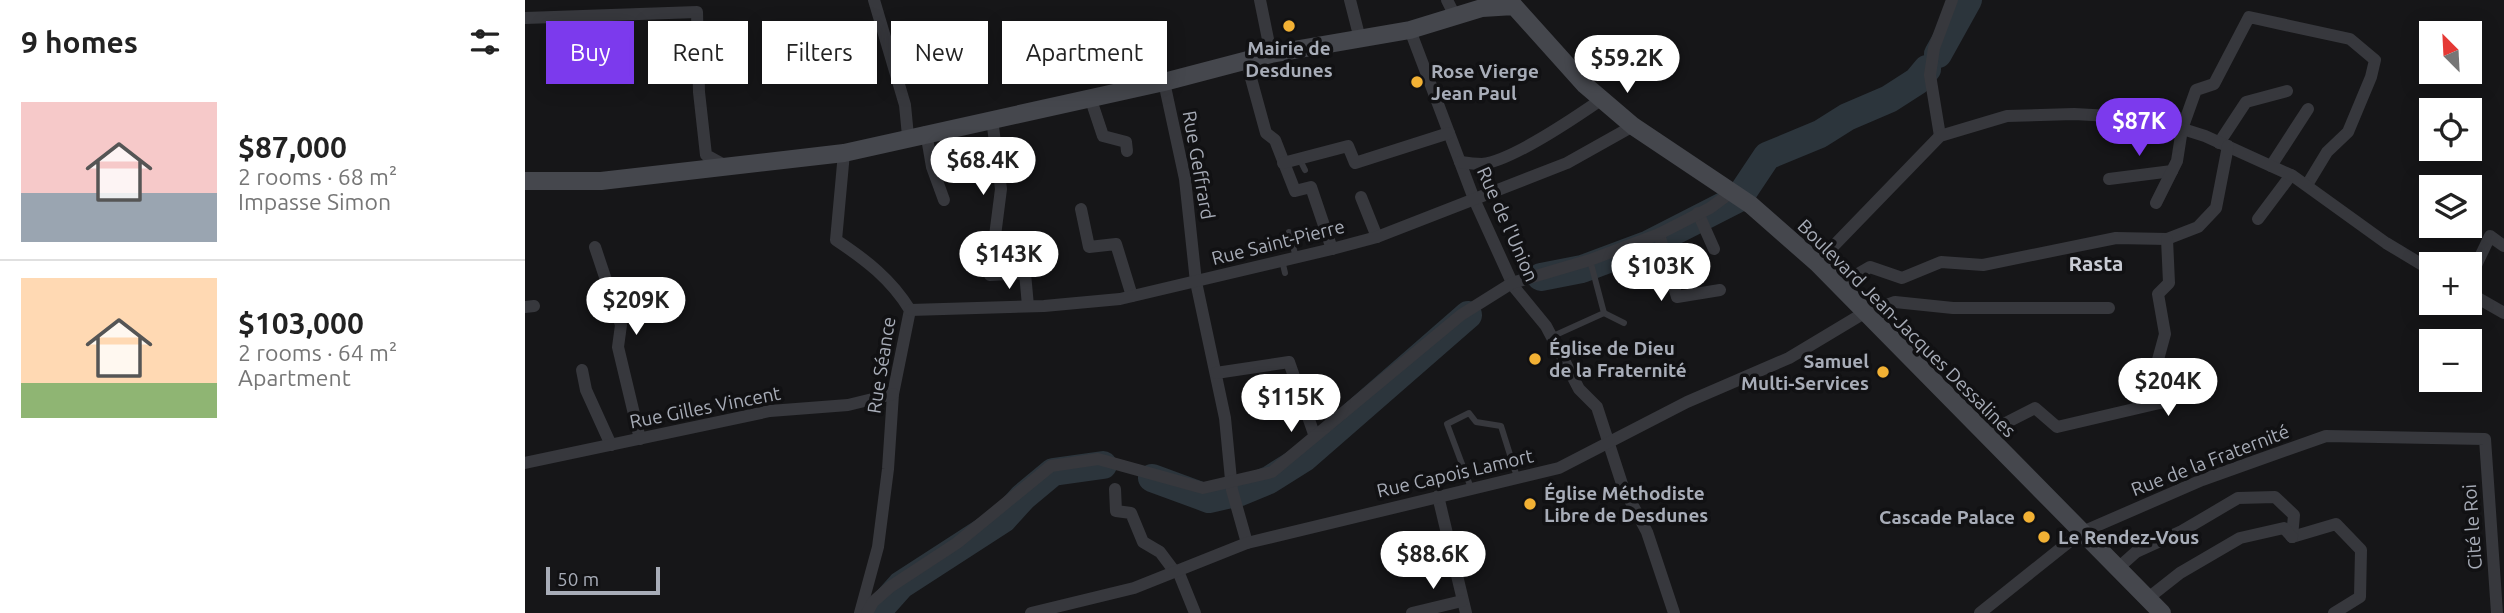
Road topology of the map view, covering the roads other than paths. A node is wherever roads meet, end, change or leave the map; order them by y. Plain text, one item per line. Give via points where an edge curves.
1 (874, 0) edge
2 (1259, 0) edge
3 (1350, 0) edge
4 (1952, 0) edge
5 (1517, 3) edge
6 (1451, 8) edge
7 (525, 18) edge
8 (1410, 30) junction
9 (1360, 39) junction
10 (1271, 54) junction
11 (1246, 60) junction
12 (1167, 81) edge
13 (1154, 84) edge
14 (1164, 84) edge
15 (2287, 91) dead end
16 (1090, 97) junction
17 (1602, 99) junction
18 (2308, 109) dead end
19 (992, 118) junction
20 (1633, 126) junction
21 (2182, 129) junction
22 (1449, 133) junction
23 (917, 134) junction
24 (1940, 136) junction
25 (2224, 145) junction
26 (1127, 151) dead end
27 (844, 153) junction
28 (1460, 162) junction
29 (1283, 163) junction
30 (726, 166) junction
31 (2271, 166) junction
32 (2172, 171) junction
33 (2291, 175) junction
34 (2109, 179) dead end
35 (525, 181) edge
36 (2308, 185) junction
37 (1361, 197) dead end
38 (1740, 197) junction
39 (1474, 198) junction
40 (944, 200) dead end
41 (2156, 203) dead end
42 (1081, 209) dead end
43 (1698, 213) junction
44 (2258, 219) dead end
45 (1289, 232) dead end
46 (1659, 234) junction
47 (1377, 237) junction
48 (2167, 239) junction
49 (2504, 246) edge
50 (594, 247) dead end
51 (1332, 249) junction
52 (1714, 249) dead end
53 (2482, 253) edge
54 (1296, 257) junction
55 (1590, 261) junction
56 (1818, 263) junction
57 (2419, 263) edge
58 (1196, 282) junction
59 (1839, 285) junction
60 (1514, 288) junction
61 (1720, 290) dead end
62 (1132, 296) junction
63 (2482, 300) edge
64 (1028, 306) junction
65 (2109, 308) dead end
66 (910, 310) junction
67 (1604, 313) junction
68 (1864, 313) junction
69 (2504, 313) edge
70 (1624, 323) dead end
71 (1551, 337) junction
72 (582, 370) dead end
73 (1216, 373) junction
74 (893, 394) junction
75 (1314, 434) junction
76 (1984, 434) junction
77 (640, 439) junction
78 (2485, 439) joint
79 (1609, 443) junction
80 (611, 445) junction
81 (525, 463) edge
82 (1517, 477) junction
83 (1471, 488) junction
84 (1115, 489) dead end
85 (1232, 489) junction
86 (1438, 496) junction
87 (2080, 533) junction
88 (2292, 537) junction
89 (1247, 543) junction
90 (2117, 569) junction
91 (1177, 571) junction
92 (2147, 599) junction
93 (1464, 607) edge
94 (860, 613) edge
95 (867, 613) edge
96 (1031, 613) edge
97 (1039, 613) edge
98 (1195, 613) edge
99 (1412, 613) edge
100 (1674, 613) edge
101 (1980, 613) edge
102 (2162, 613) edge
103 (2334, 613) edge
104 (2497, 613) edge

1 - 23 street
2 - 10 street
3 - 9 street
4 - 24 street via 1934,48 1930,75
5 - 6 street, Boulevard Jean-Jacques Dessalines
5 - 17 street, Boulevard Jean-Jacques Dessalines
6 - 8 street, Boulevard Jean-Jacques Dessalines
7 - 30 street via 697,12 706,155
8 - 9 street, Boulevard Jean-Jacques Dessalines
8 - 22 street, Rue de l'Union
9 - 10 street, Boulevard Jean-Jacques Dessalines
10 - 11 street, Boulevard Jean-Jacques Dessalines
11 - 12 street, Boulevard Jean-Jacques Dessalines
11 - 29 street via 1266,133 1275,140
13 - 16 street, Boulevard Jean-Jacques Dessalines
14 - 58 street, Rue Geffrard via 1185,179
15 - 25 street via 2246,102
16 - 19 street, Boulevard Jean-Jacques Dessalines
16 - 26 street via 1103,136 1126,142
17 - 20 street, Boulevard Jean-Jacques Dessalines
17 - 28 street via 1559,128 1505,155 1483,164
18 - 31 street
19 - 23 street, Boulevard Jean-Jacques Dessalines
19 - 64 street via 1001,189 990,275 1025,273
20 - 38 street, Boulevard Jean-Jacques Dessalines
20 - 39 street, Rue Saint-Pierre via 1567,163
21 - 24 street via 2148,118 2007,116
21 - 25 street
21 - 32 street
21 - 36 street via 2196,90 2214,84 2249,17 2350,39 2375,60 2371,77 2348,131 2327,152
22 - 28 street, Rue de l'Union
22 - 29 street via 1356,163 1348,146 1302,164
23 - 27 street, Boulevard Jean-Jacques Dessalines
23 - 40 street
24 - 56 street
25 - 31 street
25 - 48 street via 2216,208 2199,227
27 - 30 street, Boulevard Jean-Jacques Dessalines
27 - 66 street, Rue Séance via 836,240 870,263
28 - 39 street, Rue de l'Union
29 - 51 street via 1295,191 1311,187
30 - 35 street, Boulevard Jean-Jacques Dessalines via 601,181
31 - 33 street
32 - 34 street
32 - 41 street
33 - 36 street
33 - 44 street
36 - 57 street
37 - 47 street
38 - 43 street
38 - 56 street, Boulevard Jean-Jacques Dessalines
39 - 47 street, Rue Saint-Pierre
39 - 60 street, Rue de l'Union
42 - 62 street via 1089,247 1116,244
43 - 46 street
43 - 52 street
45 - 54 lane
46 - 55 street
46 - 61 street via 1677,297
47 - 51 street, Rue Saint-Pierre
48 - 59 street via 2116,237 1983,265 1941,262 1902,278 1870,267
48 - 76 street via 2169,283 2158,295 2165,334 2156,367 2164,401 2057,427 2035,408
49 - 53 street via 2490,236
50 - 77 street via 621,325 618,347
51 - 54 street, Rue Saint-Pierre
54 - 58 street, Rue Saint-Pierre via 1284,267
55 - 60 street
55 - 67 lane
56 - 59 street, Boulevard Jean-Jacques Dessalines
58 - 62 street, Rue Saint-Pierre
58 - 73 street, Rue Geffrard
59 - 68 street, Boulevard Jean-Jacques Dessalines
60 - 71 street, Rue de l'Union
60 - 75 street via 1461,315
62 - 64 street, Rue Saint-Pierre
63 - 69 street
64 - 66 street, Rue Saint-Pierre
65 - 68 street, Rue Capois Lamort via 1953,309 1895,302
66 - 74 street, Rue Séance
67 - 70 lane
67 - 71 lane
68 - 76 street, Boulevard Jean-Jacques Dessalines
68 - 79 street, Rue Capois Lamort via 1789,358 1686,402
71 - 79 street, Rue de l'Union via 1579,389 1597,407
72 - 80 street
73 - 75 street via 1289,362
73 - 85 street, Rue Geffrard
74 - 77 street, Rue Gilles Vincent via 848,405 770,411
74 - 94 street, Rue Séance via 878,547
75 - 85 street via 1272,472
76 - 87 street, Boulevard Jean-Jacques Dessalines
77 - 80 street, Rue Gilles Vincent
78 - 87 street, Rue de la Fraternité via 2326,436 2201,480
78 - 104 street, Cité le Roi
79 - 82 street, Rue Capois Lamort via 1559,468
79 - 100 street, Rue de l'Union via 1623,487 1647,532
80 - 81 street, Rue Gilles Vincent
82 - 83 street, Rue Capois Lamort
82 - 83 lane via 1501,426 1476,422 1469,414 1447,424
83 - 86 street, Rue Capois Lamort
84 - 91 street via 1115,511 1131,513 1143,542
85 - 89 street, Rue Geffrard
85 - 95 street via 1203,488 1098,459 1051,466 957,543 890,587
86 - 89 street, Rue Capois Lamort
86 - 93 street
87 - 90 street, Boulevard Jean-Jacques Dessalines
87 - 101 street, Rue de la Fraternité
88 - 90 street via 2294,515 2275,496 2238,498 2136,552
88 - 92 street via 2284,528 2240,538 2180,573
88 - 103 street via 2336,524 2361,550 2360,597
89 - 91 street, Rue Capois Lamort
90 - 92 street, Boulevard Jean-Jacques Dessalines
91 - 97 street, Rue Capois Lamort via 1134,588
91 - 98 street
92 - 102 street, Boulevard Jean-Jacques Dessalines
93 - 99 street
96 - 97 street, Rue Capois Lamort

